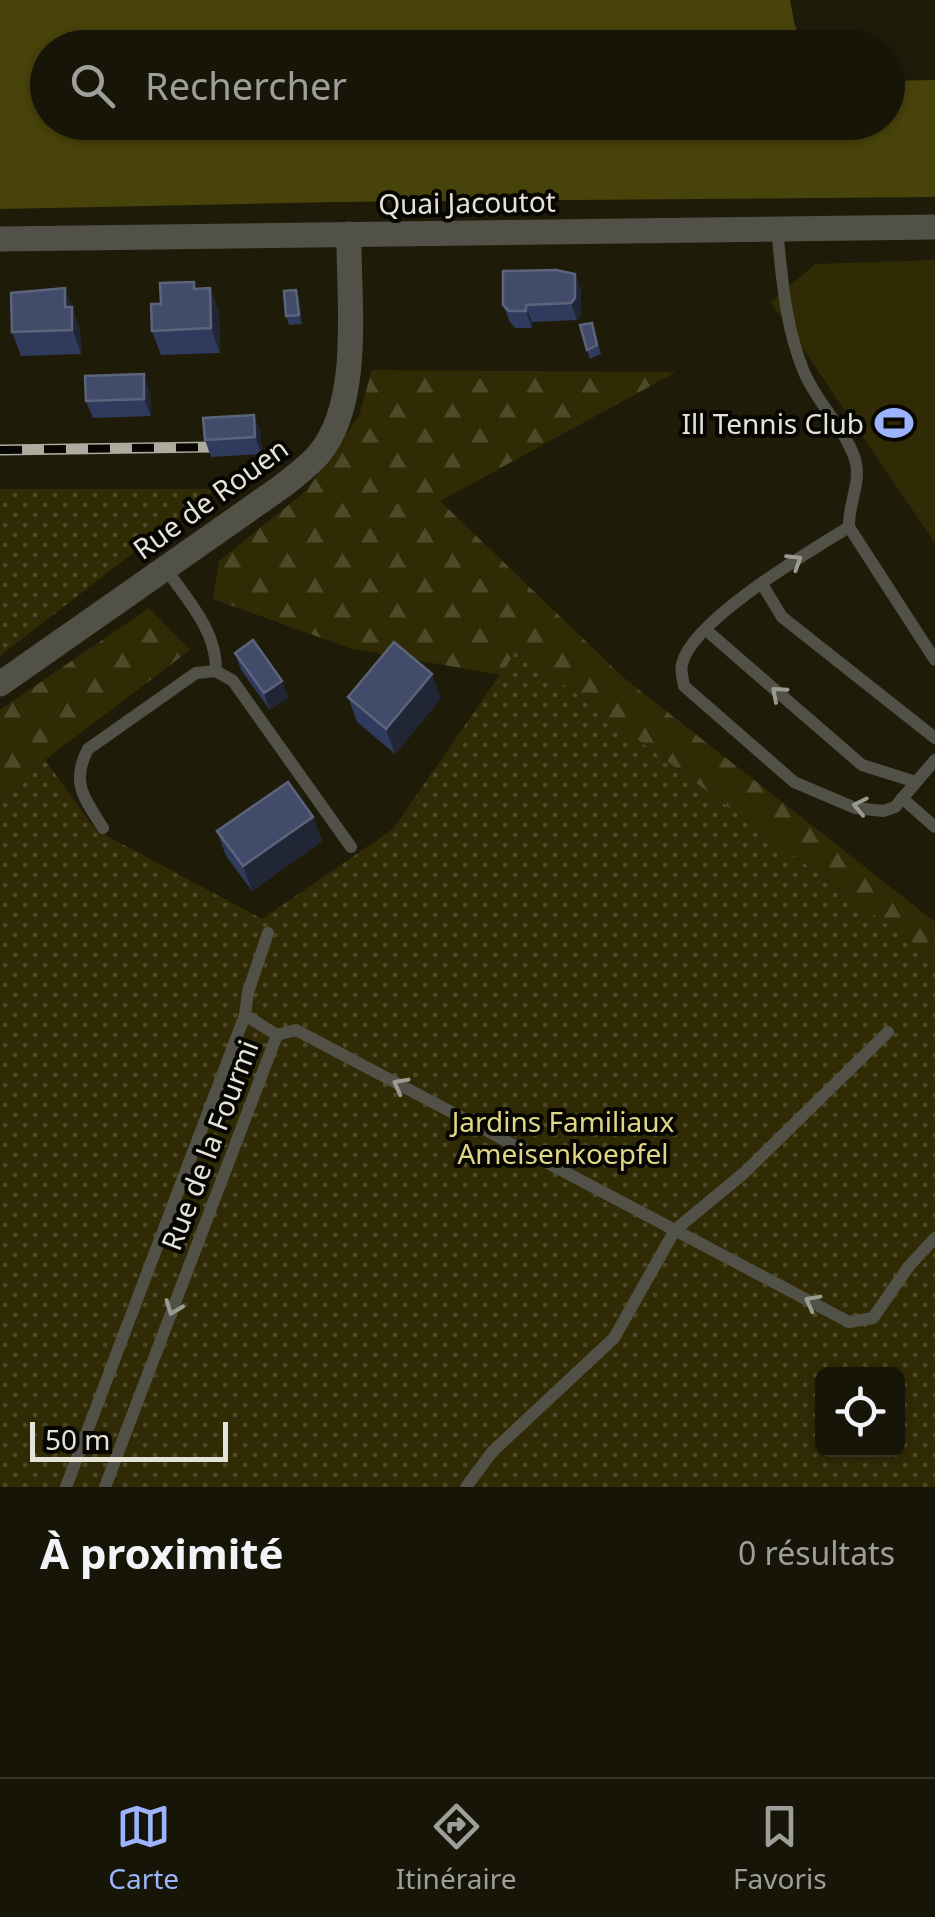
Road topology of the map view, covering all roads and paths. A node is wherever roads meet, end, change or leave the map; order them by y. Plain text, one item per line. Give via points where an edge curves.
1 (935, 227) edge
2 (777, 228) junction
3 (349, 234) junction
4 (0, 238) edge
5 (849, 526) junction
6 (166, 570) junction
7 (762, 584) junction
8 (706, 630) junction
9 (935, 660) edge
10 (216, 671) junction
11 (0, 684) edge
12 (935, 738) edge
13 (935, 760) edge
14 (916, 782) junction
15 (902, 798) junction
16 (935, 826) edge
17 (103, 828) dead end
18 (352, 847) dead end
19 (268, 934) dead end
20 (245, 1015) junction
21 (888, 1032) dead end
22 (277, 1035) junction
23 (675, 1230) junction
24 (935, 1238) edge
25 (66, 1487) edge
26 (104, 1487) edge
27 (466, 1487) edge

1 - 2 street, Quai Jacoutot
2 - 3 street, Quai Jacoutot
2 - 5 lane via 784,308 805,375 856,462
3 - 4 street, Quai Jacoutot
3 - 6 street, Rue de Rouen via 344,401 321,452
7 -> 5 lane
5 - 9 lane
6 - 10 lane via 212,638
6 - 11 street, Rue de Rouen
7 - 8 lane
7 - 12 lane via 782,618
14 -> 8 lane via 862,764
15 -> 8 lane via 882,811 855,808 794,782 684,686 680,666
10 - 17 lane via 196,673 88,749 79,780
10 - 18 lane via 234,681
13 - 14 lane
14 - 15 lane
15 - 16 lane
19 - 20 lane
20 - 22 lane
20 - 25 lane
21 - 23 lane via 744,1174
23 -> 22 lane, Rue de la Fourmi via 296,1030
22 -> 26 lane, Rue de la Fourmi
24 -> 23 lane, Rue de la Fourmi via 873,1318 849,1322
23 - 27 lane via 614,1338 492,1452

